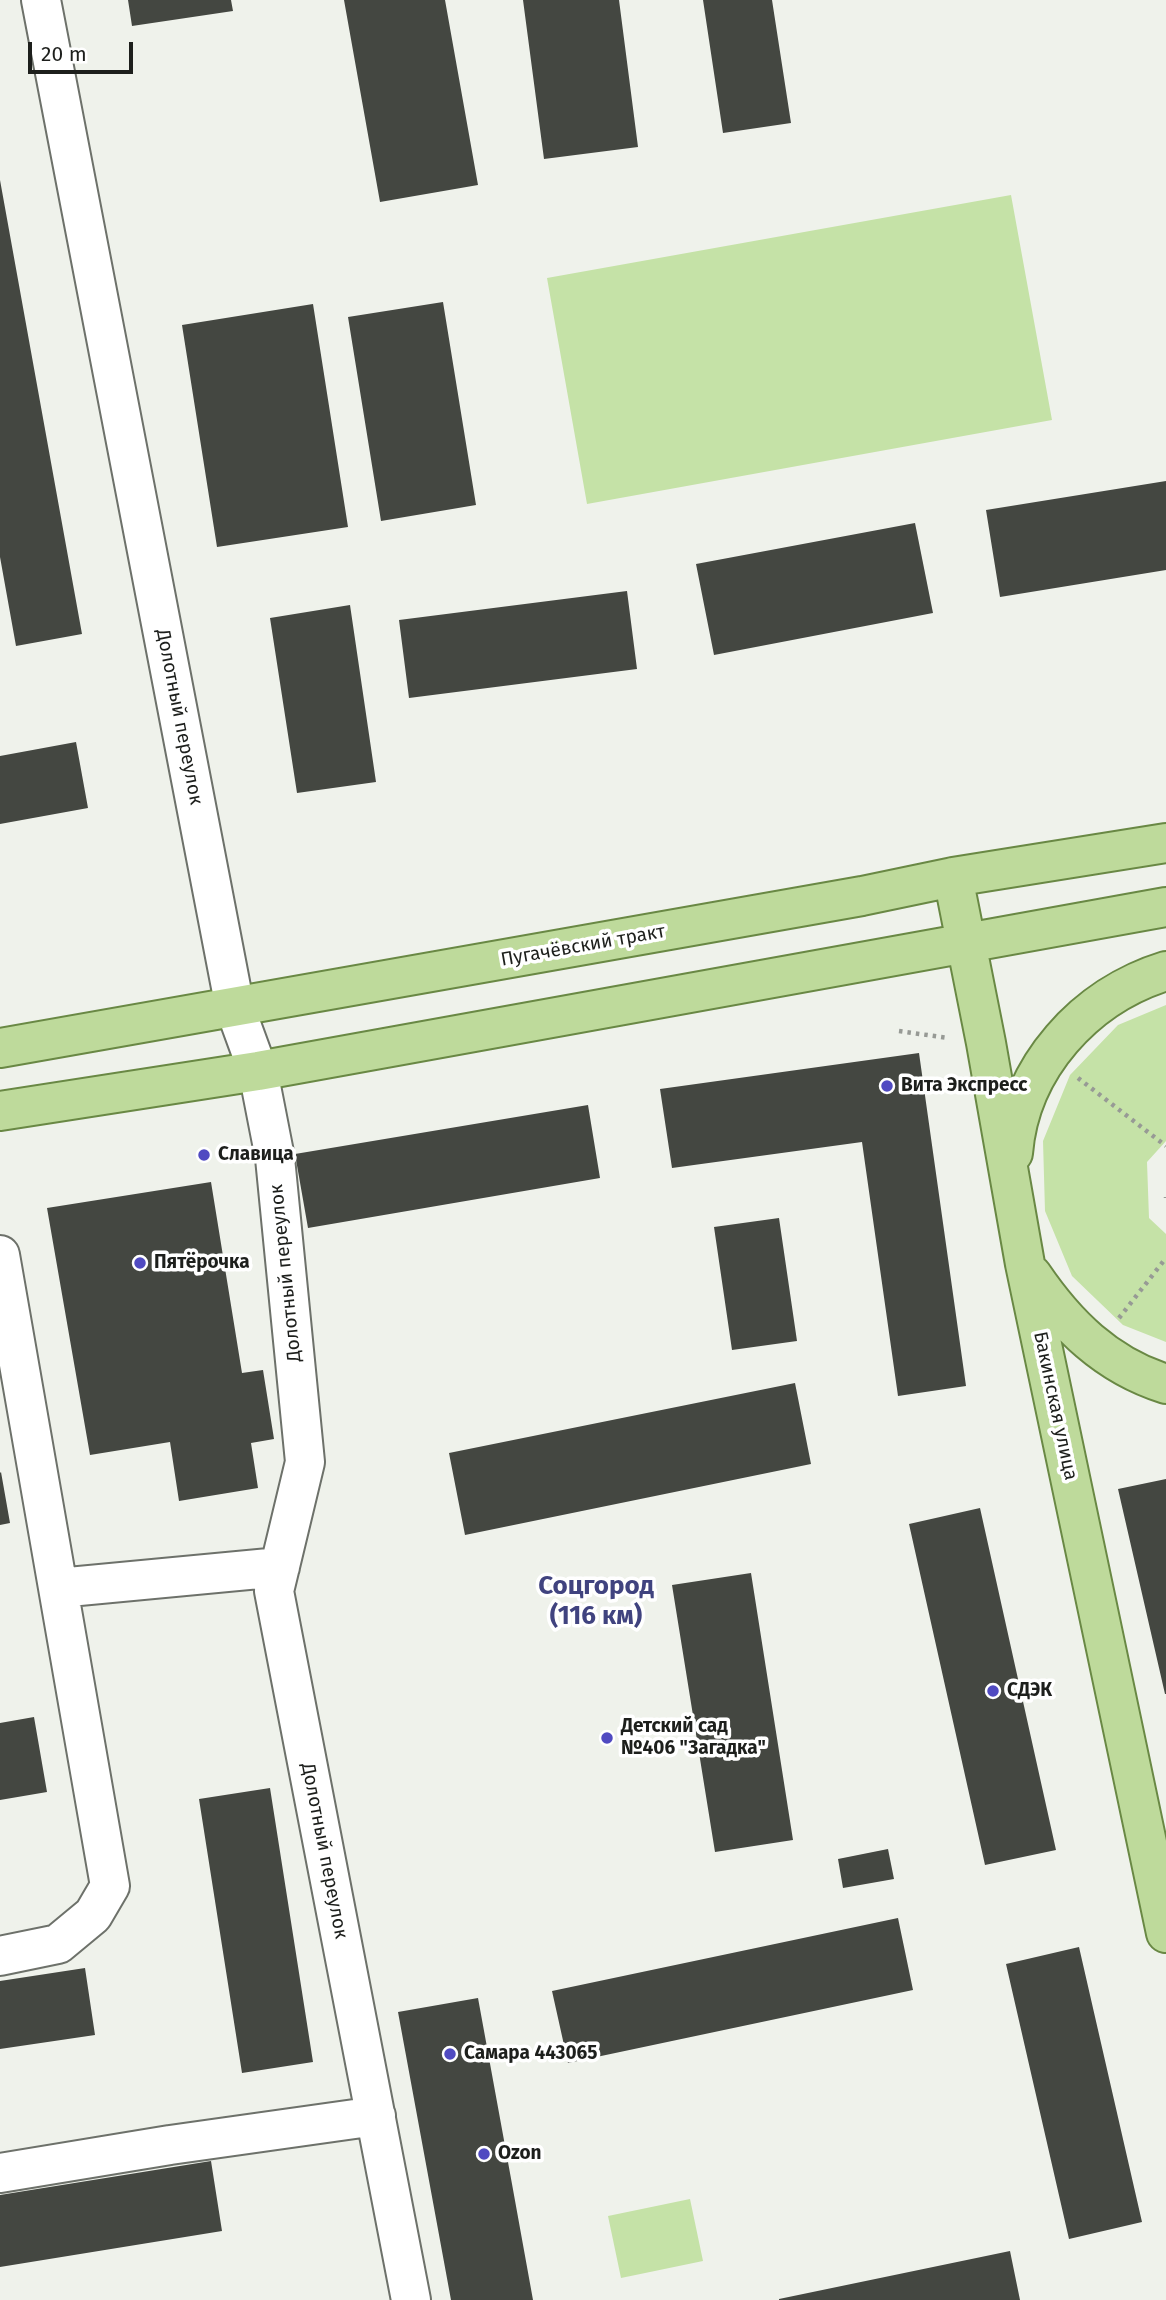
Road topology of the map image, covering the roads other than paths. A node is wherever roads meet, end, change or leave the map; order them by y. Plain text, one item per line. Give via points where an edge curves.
1 (41, 0) edge
2 (1166, 843) edge
3 (953, 877) junction
4 (1166, 907) edge
5 (966, 941) junction
6 (1166, 971) edge
7 (235, 1008) junction
8 (0, 1048) edge
9 (258, 1071) junction
10 (0, 1111) edge
11 (1011, 1179) junction
12 (0, 1255) edge
13 (1025, 1265) junction
14 (1166, 1384) edge
15 (280, 1567) junction
16 (58, 1588) junction
17 (1160, 1880) edge
18 (1166, 1933) edge
19 (0, 1956) edge
20 (376, 2116) junction
21 (0, 2173) edge
22 (411, 2300) edge

1 - 7 street, Долотный переулок
2 - 3 main road, Пугачёвский тракт
3 - 5 main road, Бакинская улица
3 - 7 main road, Пугачёвский тракт
4 - 5 main road
5 - 9 main road
5 - 11 main road, Бакинская улица
6 - 11 main road via 1114,993 1090,1010 1047,1057 1019,1115
7 - 8 main road, Пугачёвский тракт
7 - 9 street, Долотный переулок
9 - 10 main road
9 - 15 street, Долотный переулок via 275,1158 305,1462
11 - 13 main road, Бакинская улица
12 - 16 street
13 - 14 main road via 1073,1328 1100,1351
13 - 17 main road, Бакинская улица
15 - 16 street
15 - 20 street, Долотный переулок via 274,1591
16 - 19 street via 110,1886 93,1915 58,1944
17 - 18 main road, Бакинская улица
20 - 21 street
20 - 22 street, Долотный переулок

